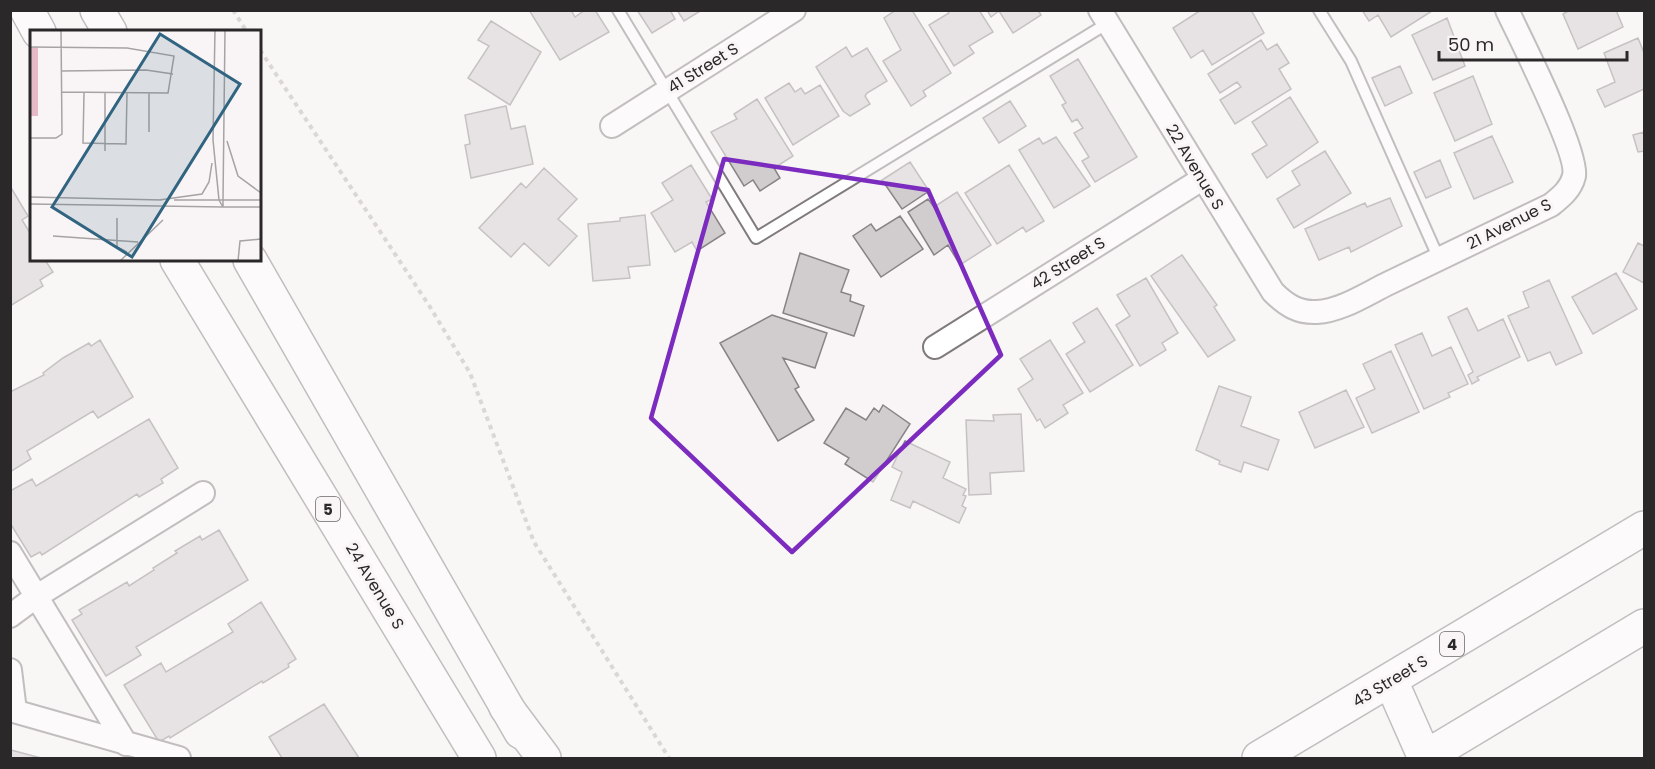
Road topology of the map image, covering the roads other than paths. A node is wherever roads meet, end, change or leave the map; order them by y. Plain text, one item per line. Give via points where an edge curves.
1 (27, 10) edge
2 (98, 10) edge
3 (618, 10) edge
4 (795, 10) edge
5 (1319, 10) edge
6 (1507, 10) edge
7 (1104, 17) edge
8 (38, 30) edge
9 (109, 30) edge
10 (666, 92) junction
11 (612, 126) dead end
12 (1202, 179) junction
13 (1439, 259) junction
14 (178, 261) edge
15 (251, 261) edge
16 (1302, 311) joint
17 (934, 347) dead end
18 (203, 493) dead end
19 (1644, 528) edge
20 (10, 553) edge
21 (37, 596) junction
22 (10, 616) edge
23 (1644, 626) edge
24 (10, 670) edge
25 (1391, 681) junction
26 (506, 707) junction
27 (13, 711) edge
28 (126, 744) junction
29 (1424, 758) edge
30 (179, 759) edge
31 (479, 759) edge
32 (538, 759) edge
33 (544, 759) edge
34 (1259, 759) edge

1 - 8 main road
2 - 9 main road
3 - 10 lane
4 - 10 street, 41 Street S
5 - 13 lane via 1351,61
6 - 13 street, 21 Avenue S via 1568,143 1575,176 1565,194 1551,205
7 - 10 lane via 756,238
7 - 12 street, 22 Avenue S
10 - 11 street, 41 Street S
12 - 16 street, 22 Avenue S via 1273,292 1286,305
12 - 17 street, 42 Street S
13 - 16 street, 21 Avenue S via 1331,309
14 - 31 main road, 24 Avenue S / 5
15 - 26 main road
18 - 21 street
19 - 25 main road, 43 Street S / 4
20 - 21 street
21 - 22 street
21 - 28 street
23 - 29 main road
24 - 27 street
25 - 29 main road
25 - 34 main road, 43 Street S / 4
26 - 32 main road
26 - 33 main road
27 - 28 street
28 - 30 street

